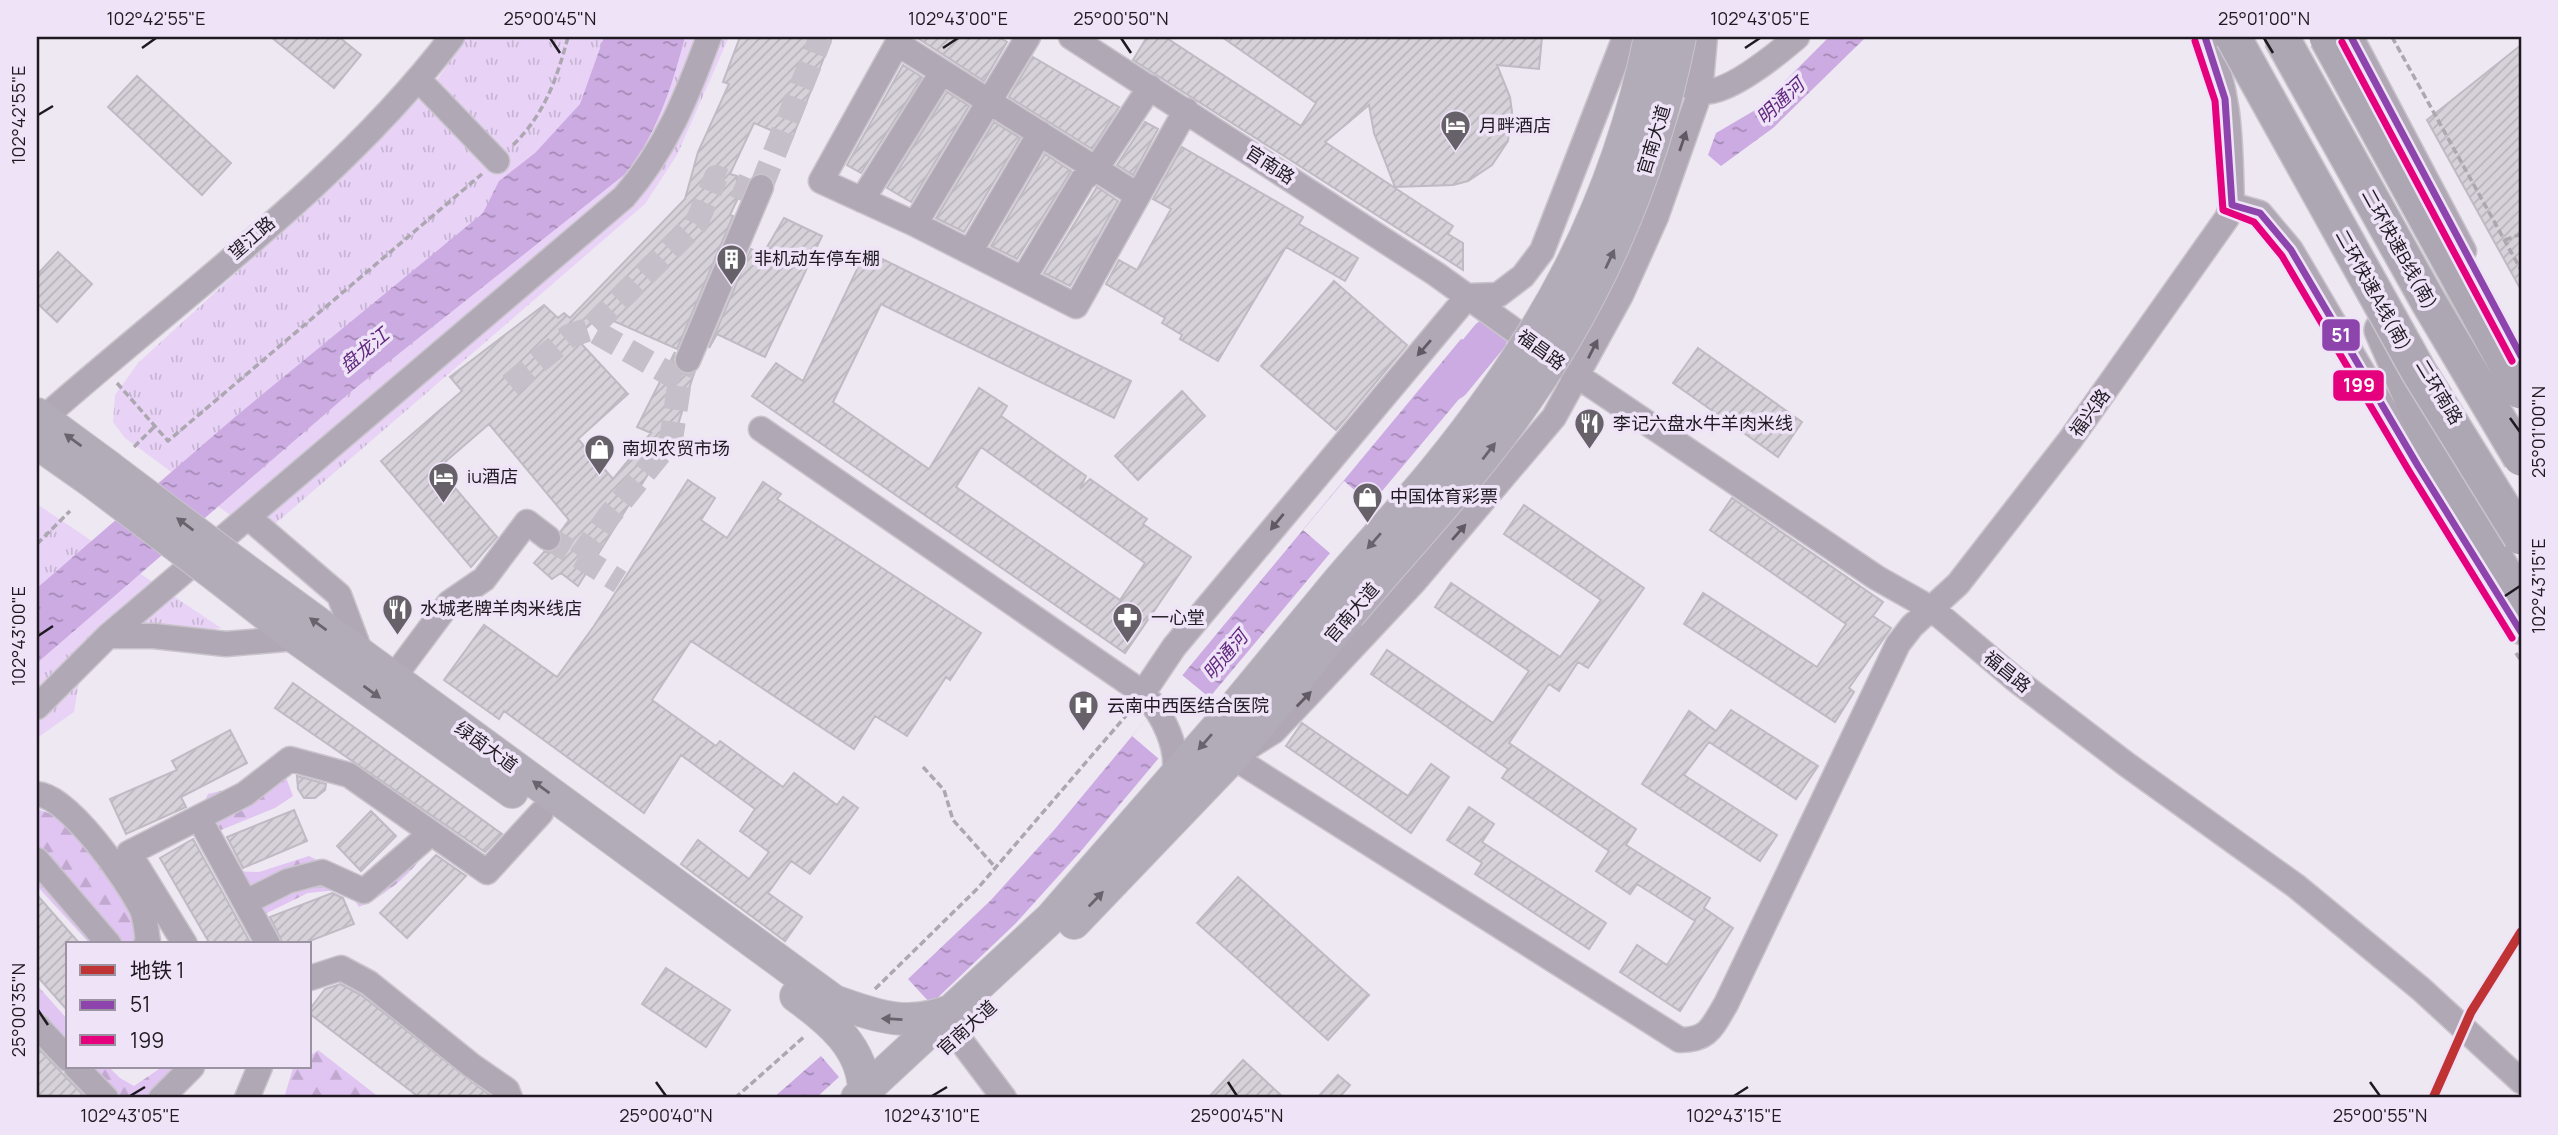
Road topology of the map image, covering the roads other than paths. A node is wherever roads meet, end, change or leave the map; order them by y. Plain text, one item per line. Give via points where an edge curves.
1 (453, 37) edge
2 (709, 37) edge
3 (1028, 37) edge
4 (1071, 37) edge
5 (1650, 37) edge
6 (1680, 37) edge
7 (1705, 37) edge
8 (1797, 37) edge
9 (2205, 37) edge
10 (2233, 37) edge
11 (2240, 37) edge
12 (2275, 37) edge
13 (2281, 37) edge
14 (2328, 37) edge
15 (2351, 37) edge
16 (900, 40) edge
17 (1623, 45) edge
18 (942, 72) junction
19 (419, 80) junction
20 (1150, 87) junction
21 (1700, 92) junction
22 (989, 101) junction
23 (1186, 110) junction
24 (1040, 134) junction
25 (497, 161) road end
26 (1096, 169) junction
27 (761, 187) tunnel mouth
28 (1137, 195) junction
29 (862, 200) junction
30 (2232, 205) junction
31 (2330, 215) junction
32 (915, 224) junction
33 (970, 252) junction
34 (1023, 279) junction
35 (1468, 296) junction
36 (2521, 356) edge
37 (688, 360) tunnel mouth
38 (1579, 377) junction
39 (2521, 391) edge
40 (38, 425) edge
41 (761, 429) dead end
42 (2521, 457) edge
43 (2521, 468) edge
44 (248, 517) junction
45 (2521, 525) edge
46 (2521, 537) edge
47 (548, 538) tunnel mouth
48 (229, 572) junction
49 (2521, 601) edge
50 (1338, 605) junction
51 (1932, 609) junction
52 (2521, 632) edge
53 (108, 636) junction
54 (296, 638) junction
55 (362, 656) junction
56 (393, 678) junction
57 (1149, 698) junction
58 (37, 706) edge
59 (1233, 757) junction
60 (1175, 763) junction
61 (37, 794) edge
62 (541, 813) junction
63 (199, 818) junction
64 (430, 834) junction
65 (37, 860) edge
66 (246, 902) junction
67 (107, 942) edge
68 (147, 942) edge
69 (184, 942) edge
70 (267, 942) edge
71 (312, 977) edge
72 (840, 1014) junction
73 (958, 1022) junction
74 (37, 1026) edge
75 (66, 1057) edge
76 (77, 1068) edge
77 (191, 1068) edge
78 (260, 1068) edge
79 (2521, 1081) edge
80 (870, 1096) edge
81 (106, 1098) edge
82 (161, 1098) edge
83 (247, 1098) edge
84 (510, 1098) edge
85 (1004, 1098) edge

1 - 19 street, 望江路
2 - 44 street via 675,124 648,170 624,197
3 - 22 street
4 - 20 street, 官南路
5 -> 50 main road, 官南大道, bridge via 1616,165 1589,233 1552,305 1470,426
50 -> 6 main road, 官南大道, bridge via 1494,444 1578,320 1621,236 1644,174
7 - 21 street
8 - 21 street via 1733,83
9 - 30 street via 2226,94
10 - 31 highway, 二环快速A线(南), bridge
11 - 45 main road, 二环南路 via 2396,319
12 - 43 main road, 二环南路 via 2428,314
13 - 42 highway, 二环快速B线(南), bridge via 2439,321
14 - 39 highway, bridge
15 - 36 street
16 - 18 street
16 - 29 street via 821,181
17 - 21 street
17 - 35 street via 1542,251 1523,276 1498,295
18 - 22 street
18 - 29 street
19 - 25 street
19 - 40 street, 望江路 via 320,178
20 - 23 street, 官南路
20 - 26 street
38 -> 21 street via 1656,217
22 - 24 street
22 - 32 street
23 - 28 street
23 - 35 street, 官南路
24 - 26 street
24 - 33 street
26 - 28 street
26 - 34 street via 1083,179
27 - 37 street
28 - 34 street via 1076,306
29 - 32 street
30 - 51 street, 福兴路 via 2217,235 2070,440 1958,584
30 - 52 street via 2260,213 2291,250
31 - 46 highway, 二环快速A线(南), bridge via 2419,372
31 - 49 highway, bridge via 2446,476
32 - 33 street
33 - 34 street
35 - 38 street, 福昌路
35 -> 57 street via 1312,494 1174,646
38 - 51 street, 福昌路 via 1877,578
59 -> 38 street via 1274,731 1414,582 1555,417
40 - 48 main road, 绿茵大道, bridge
41 - 57 street
44 - 53 street
44 - 55 street via 339,595
47 - 56 street via 527,522 484,579 449,603
48 - 54 main road, 绿茵大道
55 -> 48 main road, 绿茵大道
50 - 59 main road, 官南大道
50 -> 60 main road, 官南大道
51 - 59 street, 福兴路 via 1912,626 1889,659 1726,1004 1710,1030 1697,1040 1680,1040
51 - 79 street, 福昌路 via 2126,764 2296,886 2421,989
53 - 54 street via 226,644
53 - 58 street
54 -> 62 main road, 绿茵大道
55 - 56 main road, 绿茵大道
72 -> 56 main road, 绿茵大道 via 834,1001
57 - 60 street
73 -> 59 main road, 官南大道 via 1033,967
60 - 73 main road, 官南大道 via 1051,918
61 - 68 street via 62,805 81,821 142,910
62 - 64 street via 487,872
62 - 72 main road, 绿茵大道
63 - 64 street via 246,794 290,759 349,775
63 - 66 street
63 - 69 street via 129,853
64 - 66 street via 364,891 322,872 288,881
65 - 67 street
66 - 70 street
71 - 84 street via 341,968 369,983 507,1090
73 -> 72 main road, 绿茵大道
72 - 80 main road, 绿茵大道
73 - 80 main road, 官南大道
73 - 85 street
74 - 75 street
76 - 81 street
77 - 82 street
78 - 83 street

